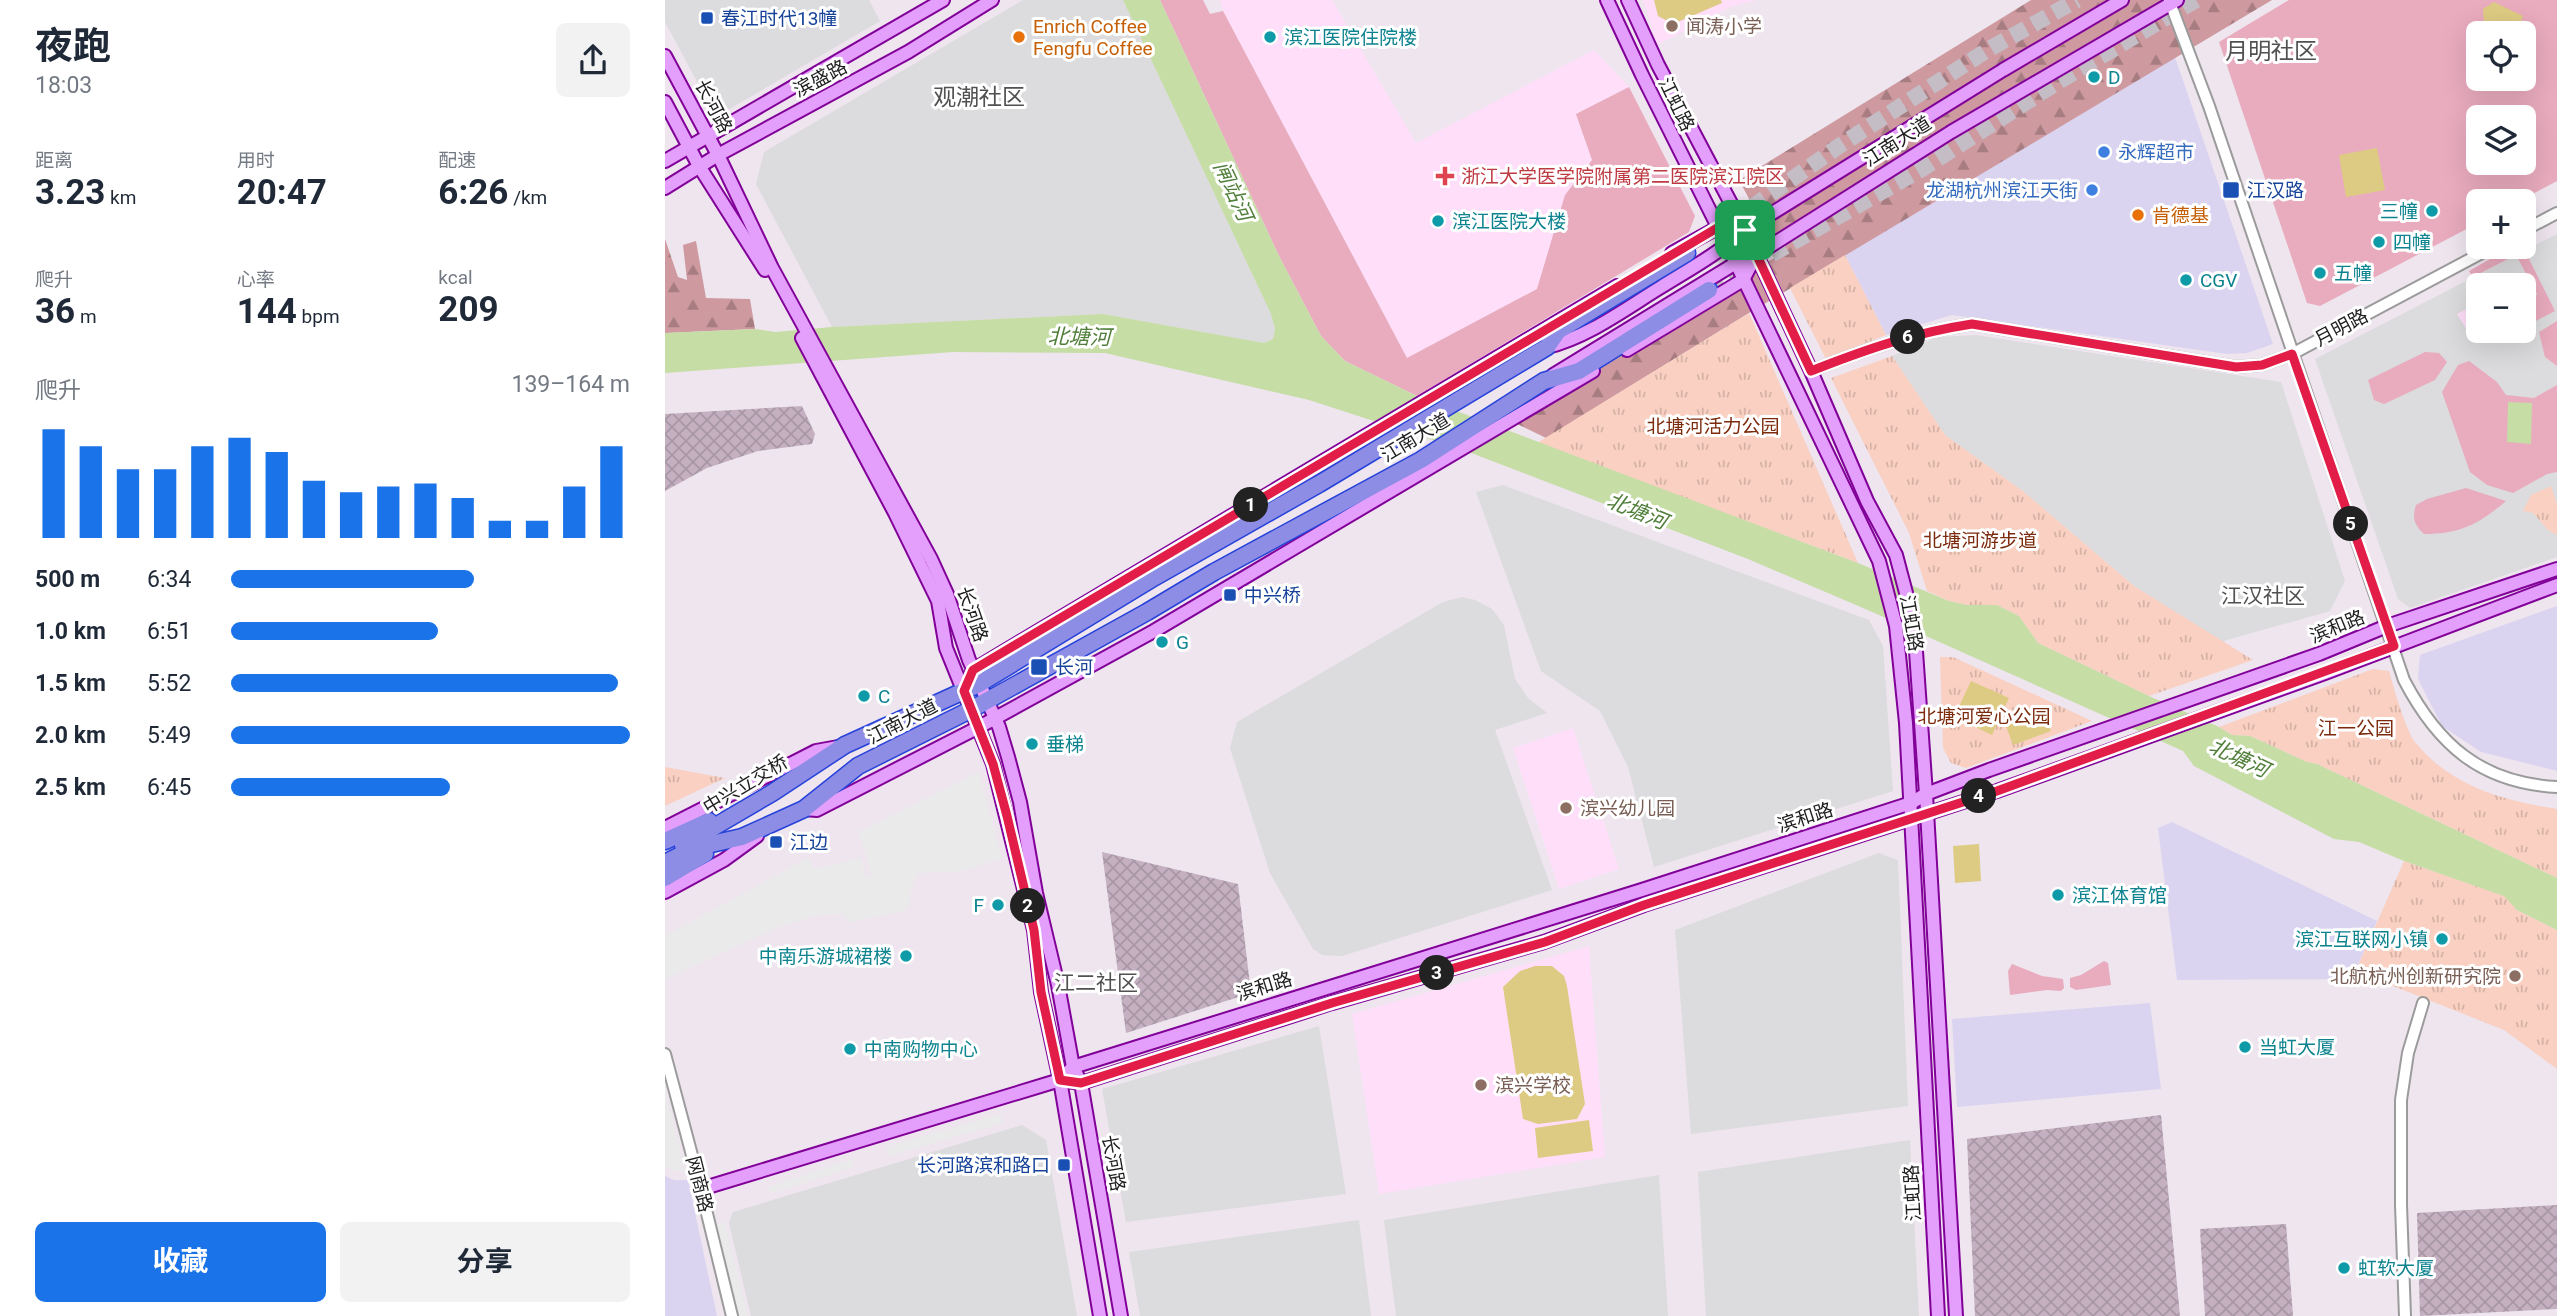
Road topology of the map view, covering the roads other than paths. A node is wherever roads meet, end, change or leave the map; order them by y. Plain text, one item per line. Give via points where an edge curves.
1 (943, 0) edge
2 (1607, 0) edge
3 (1629, 0) edge
4 (2122, 0) edge
5 (2172, 1) edge
6 (988, 2) edge
7 (665, 56) edge
8 (665, 102) edge
9 (708, 135) junction
10 (688, 146) junction
11 (718, 155) junction
12 (665, 161) edge
13 (699, 166) junction
14 (665, 188) edge
15 (2557, 213) edge
16 (2536, 224) edge
17 (1717, 228) junction
18 (1745, 230) junction
19 (1727, 246) junction
20 (1687, 253) dead end
21 (1756, 255) junction
22 (2470, 259) edge
23 (1736, 263) junction
24 (769, 268) junction
25 (1743, 280) junction
26 (1709, 290) tunnel mouth
27 (1547, 347) junction
28 (2292, 354) junction
29 (1811, 371) junction
30 (1544, 381) junction
31 (851, 421) junction
32 (2557, 569) edge
33 (2557, 585) edge
34 (1105, 600) junction
35 (1137, 618) junction
36 (2387, 626) junction
37 (1145, 636) junction
38 (2394, 646) junction
39 (972, 682) junction
40 (979, 705) junction
41 (994, 717) junction
42 (979, 727) junction
43 (845, 745) junction
44 (2557, 786) edge
45 (1926, 794) junction
46 (1910, 803) junction
47 (804, 809) junction
48 (1926, 813) junction
49 (1911, 818) junction
50 (773, 824) junction
51 (665, 828) edge
52 (665, 841) edge
53 (692, 844) junction
54 (665, 854) edge
55 (665, 863) edge
56 (665, 878) edge
57 (665, 892) edge
58 (2423, 1003) dead end
59 (665, 1054) edge
60 (1073, 1067) junction
61 (1060, 1080) junction
62 (1081, 1083) junction
63 (701, 1189) junction
64 (732, 1316) edge
65 (1100, 1316) edge
66 (1121, 1316) edge
67 (1938, 1316) edge
68 (1956, 1316) edge
69 (2405, 1316) edge

1 - 9 main road, 滨盛路
2 - 17 main road, 江虹路
3 - 18 main road, 江虹路
4 - 18 main road, 江南大道
5 - 21 main road, 江南大道
5 - 28 street
6 - 11 main road, 滨盛路 via 908,52
7 - 9 main road, 长河路
8 - 10 main road, 长河路
9 - 10 main road, 滨盛路
9 - 11 main road, 长河路
10 - 12 main road, 滨盛路
10 - 13 main road, 长河路
11 - 13 main road, 滨盛路
11 - 24 main road, 长河路
13 - 14 main road, 滨盛路
13 - 24 main road, 长河路
15 - 16 street
17 - 18 main road
17 - 19 main road, 江虹路
17 - 34 main road via 1309,471
18 - 19 main road, 江南大道
18 - 21 main road, 江虹路
19 - 23 main road, 江虹路
19 - 27 main road, 江南大道 via 1618,314
20 - 27 highway via 1558,331
21 - 23 main road, 江南大道
21 - 25 main road
21 - 29 main road, 江虹路
22 - 28 street, 月明路
23 - 25 main road, 江虹路
23 - 30 main road, 江南大道
24 - 31 main road, 长河路
25 - 37 main road
25 - 46 main road, 江虹路 via 1879,561 1896,626
26 - 30 highway via 1579,371
27 - 34 highway, 江南大道 via 1319,484
28 - 29 street, 月明路 via 2262,365 2236,367 1972,324 1881,344
28 - 36 street
29 - 45 main road, 江虹路 via 1896,555 1914,623
30 - 35 highway, 江南大道 via 1421,460
31 - 39 main road, 长河路 via 931,559 947,594
31 - 39 main road, 长河路 via 938,601 946,648
32 - 36 main road, 滨和路
33 - 38 main road, 滨和路
34 - 39 highway, 江南大道
35 - 37 main road
35 - 40 highway, 江南大道
36 - 38 street
36 - 45 main road, 滨和路
37 - 41 main road
38 - 44 street via 2419,709 2462,757 2510,780
38 - 48 main road, 滨和路
39 - 40 main road, 长河路
39 - 43 highway, 江南大道
40 - 41 main road, 长河路
40 - 42 main road, 长河路
40 - 47 highway, 江南大道 via 858,766
41 - 42 main road
41 - 60 main road, 长河路 via 1020,802
42 - 47 main road via 817,810
42 - 61 main road, 长河路 via 993,764 1034,930 1041,992
43 - 51 main road, 江南大道 via 817,751
43 - 53 highway, 中兴立交桥
45 - 46 main road, 滨和路
45 - 48 main road, 江虹路
46 - 49 main road, 江虹路
46 - 60 main road, 滨和路
47 - 50 highway, 江南大道
48 - 49 main road, 滨和路
48 - 68 main road, 江虹路
49 - 62 main road, 滨和路 via 1545,942 1332,1003
49 - 67 main road, 江虹路
50 - 53 highway via 742,837
50 - 57 main road, 江南大道 via 724,860
52 - 53 highway
53 - 54 highway
53 - 55 highway
53 - 56 highway
58 - 69 street via 2408,1053 2401,1100
59 - 63 street, 网商路
60 - 61 main road, 滨和路
60 - 62 main road, 长河路
61 - 62 main road, 滨和路
61 - 63 main road, 滨和路
61 - 65 main road, 长河路
62 - 66 main road, 长河路
63 - 64 street, 网商路

